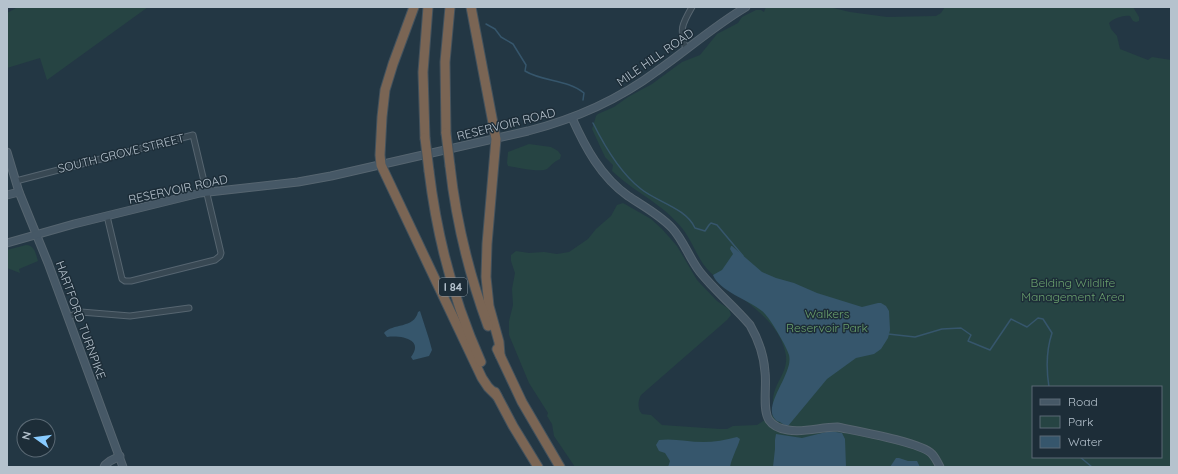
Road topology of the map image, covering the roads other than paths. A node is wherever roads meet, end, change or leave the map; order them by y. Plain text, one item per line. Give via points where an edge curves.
1 (414, 7) edge
2 (428, 7) edge
3 (450, 7) edge
4 (471, 7) edge
5 (692, 7) edge
6 (746, 7) edge
7 (686, 49) junction
8 (572, 118) junction
9 (496, 139) junction
10 (7, 152) edge
11 (381, 165) junction
12 (16, 181) junction
13 (19, 192) junction
14 (207, 192) junction
15 (7, 195) edge
16 (107, 216) junction
17 (36, 235) junction
18 (7, 243) edge
19 (189, 308) dead end
20 (68, 317) junction
21 (500, 355) junction
22 (497, 396) junction
23 (120, 456) junction
24 (104, 467) edge
25 (123, 467) edge
26 (538, 467) edge
27 (560, 467) edge
28 (940, 467) edge

1 - 11 highway via 385,90
2 - 22 highway, I 84, bridge via 424,66 425,138 438,226 454,289 472,340
3 - 21 highway, I 84, bridge via 445,73 446,133 450,166 468,263
4 - 9 highway
5 - 7 street via 681,30
6 - 7 main road, MILE HILL ROAD
7 - 8 main road, MILE HILL ROAD via 631,89
8 - 9 main road, RESERVOIR ROAD
8 - 28 main road, RESERVOIR ROAD via 592,158 604,173 627,195 673,228 700,272 750,325 764,363 766,409 772,424 781,429 795,431 837,427 909,443 923,447 932,454
9 - 11 main road, RESERVOIR ROAD
9 - 21 highway via 486,276 489,306
10 - 12 main road, HARTFORD TURNPIKE
11 - 14 main road, RESERVOIR ROAD via 313,179
11 - 22 highway via 482,378
12 - 13 main road, HARTFORD TURNPIKE
12 - 14 street, SOUTH GROVE STREET via 193,135
13 - 15 main road
13 - 17 main road, HARTFORD TURNPIKE
14 - 16 main road, RESERVOIR ROAD
14 - 16 street, SOUTH GROVE STREET via 220,256 215,260 131,281 122,279
16 - 17 main road, RESERVOIR ROAD
17 - 18 main road, RESERVOIR ROAD
17 - 20 main road, HARTFORD TURNPIKE
19 - 20 street via 130,316 81,312
20 - 23 main road, HARTFORD TURNPIKE
21 - 27 highway, I 84 via 522,402
22 - 26 highway, I 84
23 - 24 main road
23 - 25 main road, HARTFORD TURNPIKE

